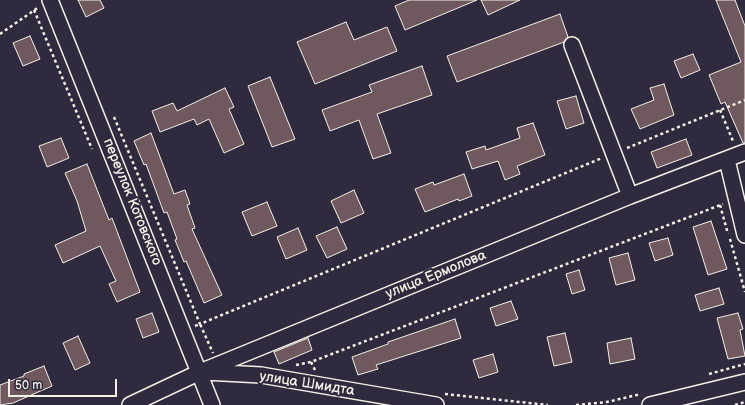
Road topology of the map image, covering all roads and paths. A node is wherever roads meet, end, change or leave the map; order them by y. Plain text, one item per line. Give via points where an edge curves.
1 (50, 0) edge
2 (34, 10) dead end
3 (0, 34) edge
4 (572, 45) dead end
5 (745, 100) edge
6 (112, 110) dead end
7 (720, 110) junction
8 (613, 152) junction
9 (737, 156) edge
10 (630, 196) junction
11 (736, 199) junction
12 (720, 205) junction
13 (745, 235) edge
14 (745, 292) edge
15 (200, 324) junction
16 (341, 349) dead end
17 (218, 364) junction
18 (200, 372) junction
19 (745, 382) edge
20 (745, 402) edge
21 (130, 405) edge
22 (212, 405) edge
23 (436, 405) edge
24 (650, 405) edge
25 (735, 405) edge

1 - 18 street, переулок Котовского
2 - 3 path
4 - 8 street
5 - 7 path
6 - 15 path
7 - 8 path
7 - 9 path
8 - 10 street
8 - 15 path
9 - 10 street, улица Ермолова
9 - 11 street
10 - 17 street, улица Ермолова
11 - 12 path
11 - 13 street
12 - 14 path
12 - 16 path
15 - 17 path
17 - 18 street, улица Ермолова
18 - 21 street, улица Ермолова
18 - 22 street, переулок Котовского
18 - 23 street, улица Шмидта via 261,375
19 - 24 street
20 - 25 path

